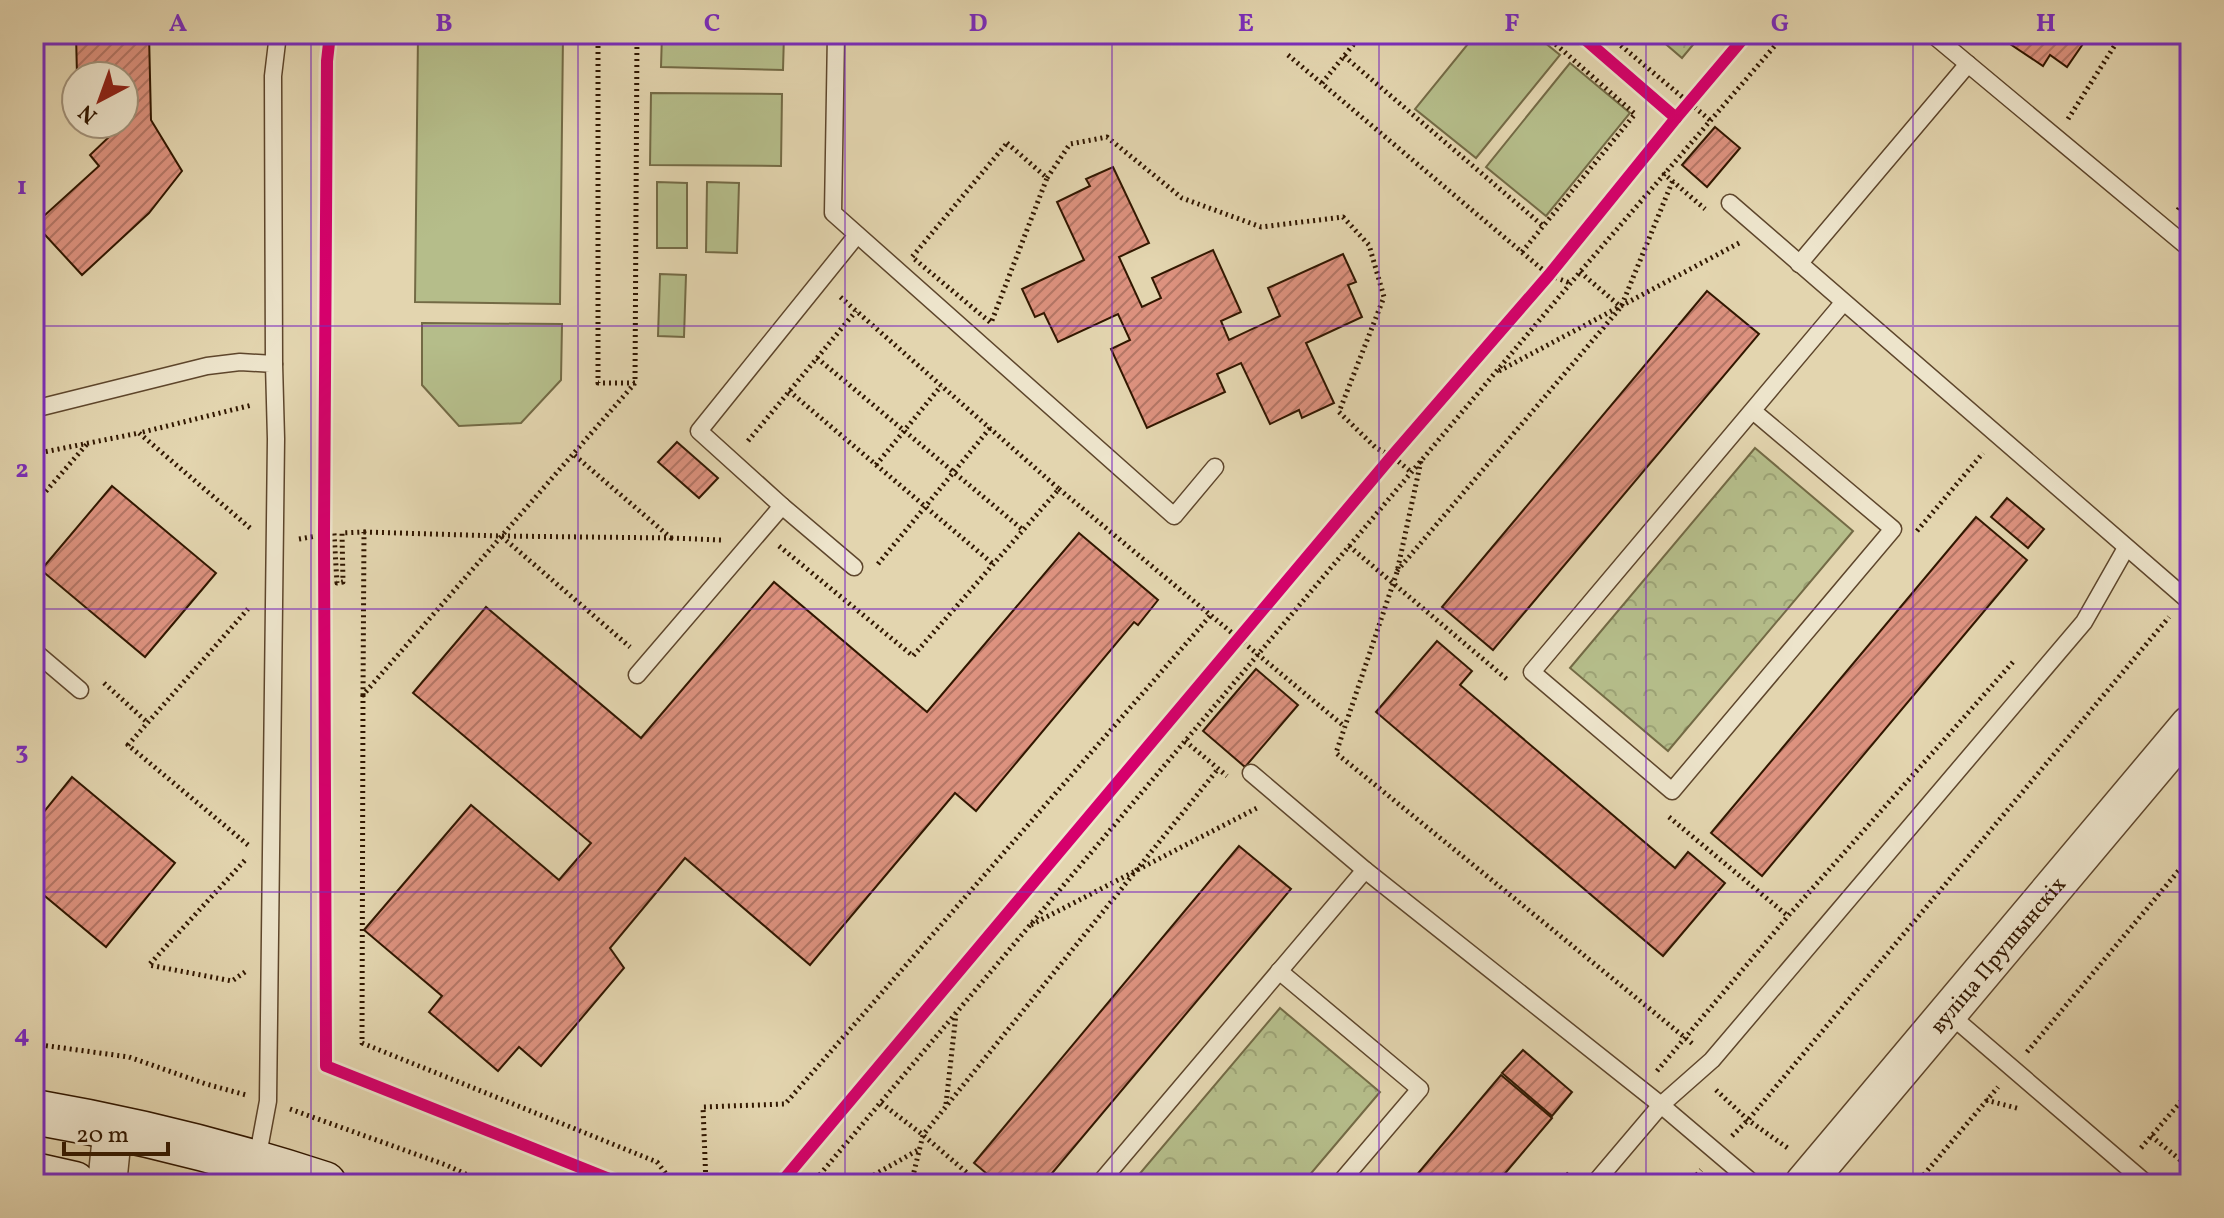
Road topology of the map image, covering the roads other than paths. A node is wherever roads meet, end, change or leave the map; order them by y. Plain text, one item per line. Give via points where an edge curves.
1 (278, 34) edge
2 (836, 34) edge
3 (1932, 34) edge
4 (1968, 64) junction
5 (1730, 203) dead end
6 (857, 235) junction
7 (2190, 249) edge
8 (1799, 264) junction
9 (1843, 303) junction
10 (274, 364) junction
11 (34, 409) edge
12 (1753, 411) junction
13 (1215, 467) dead end
14 (782, 506) junction
15 (2126, 548) junction
16 (854, 567) dead end
17 (2187, 600) edge
18 (34, 651) edge
19 (643, 668) road end
20 (80, 690) dead end
21 (2190, 725) edge
22 (1251, 773) dead end
23 (1365, 870) junction
24 (1279, 971) junction
25 (1948, 1013) junction
26 (1661, 1105) junction
27 (34, 1112) edge
28 (113, 1126) junction
29 (257, 1162) junction
30 (34, 1175) edge
31 (74, 1184) edge
32 (107, 1184) edge
33 (324, 1184) edge
34 (1099, 1184) edge
35 (1339, 1184) edge
36 (1594, 1184) edge
37 (1754, 1184) edge
38 (1804, 1184) edge
39 (2147, 1184) edge

1 - 10 lane via 273,76
2 - 6 lane via 833,213
3 - 4 lane
4 - 7 lane
4 - 8 lane
5 - 8 lane
6 - 13 lane via 1174,516
6 - 14 lane via 699,431
8 - 9 lane
9 - 12 lane
9 - 15 lane
10 - 11 lane via 207,366
10 - 29 lane via 268,1101
12 - 12 lane via 1893,529 1672,791 1532,672
14 - 16 lane
14 - 19 lane
15 - 17 lane
15 - 26 lane via 2084,622 1712,1060
18 - 20 lane
21 - 25 street, вуліца Прушынскіх
22 - 23 lane
23 - 24 lane
23 - 26 lane
24 - 34 lane
24 - 35 lane via 1420,1089
25 - 38 street, вуліца Прушынскіх
25 - 39 lane
26 - 36 lane
26 - 37 lane
27 - 28 main road
28 - 29 main road
28 - 32 street
29 - 33 main road
30 - 31 main road

